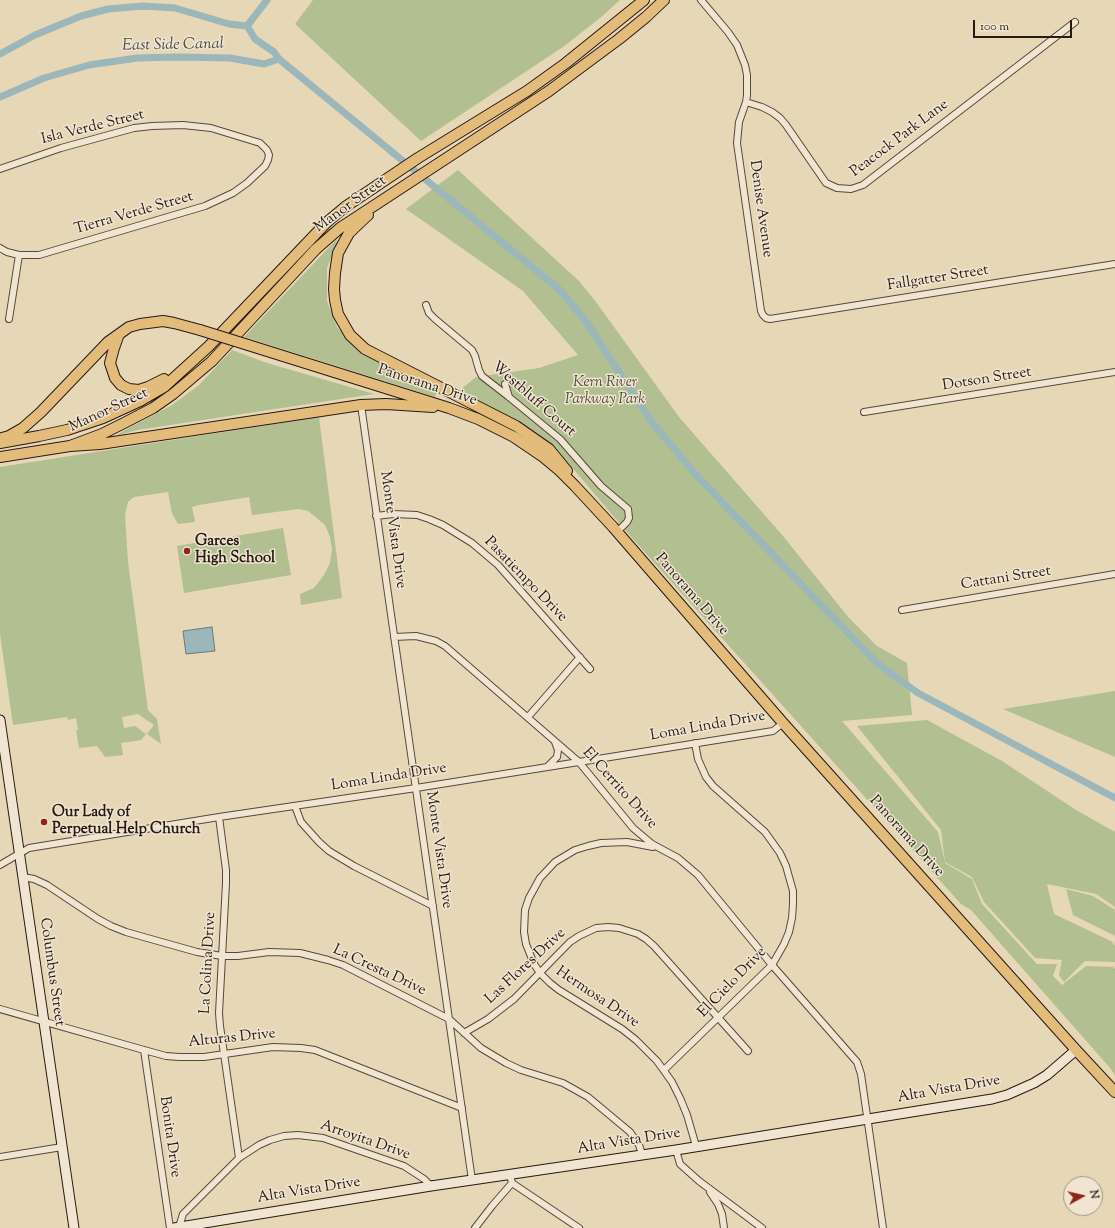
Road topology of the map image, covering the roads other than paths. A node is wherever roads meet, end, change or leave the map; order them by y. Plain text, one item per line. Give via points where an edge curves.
1 (644, 0) edge
2 (664, 0) edge
3 (701, 0) edge
4 (1075, 22) dead end
5 (746, 102) junction
6 (265, 166) joint
7 (0, 169) edge
8 (376, 204) junction
9 (0, 248) edge
10 (19, 255) junction
11 (1115, 264) edge
12 (426, 305) dead end
13 (766, 318) joint
14 (9, 319) dead end
15 (119, 334) junction
16 (186, 367) junction
17 (1115, 372) edge
18 (506, 384) dead end
19 (509, 396) junction
20 (361, 406) junction
21 (449, 408) junction
22 (864, 412) dead end
23 (0, 439) edge
24 (0, 443) edge
25 (70, 446) junction
26 (0, 457) edge
27 (376, 516) junction
28 (615, 530) junction
29 (1115, 574) edge
30 (902, 610) dead end
31 (394, 637) junction
32 (580, 657) junction
33 (590, 669) dead end
34 (528, 717) junction
35 (0, 720) edge
36 (783, 723) junction
37 (554, 740) junction
38 (695, 743) junction
39 (579, 762) junction
40 (547, 766) junction
41 (416, 788) junction
42 (295, 806) junction
43 (219, 817) junction
44 (664, 851) junction
45 (20, 853) junction
46 (0, 865) edge
47 (23, 877) junction
48 (432, 906) junction
49 (222, 956) junction
50 (772, 965) junction
51 (540, 973) junction
52 (0, 1009) edge
53 (718, 1017) junction
54 (449, 1019) junction
55 (43, 1022) junction
56 (464, 1033) junction
57 (144, 1050) junction
58 (1076, 1050) junction
59 (748, 1051) dead end
60 (224, 1054) junction
61 (664, 1070) junction
62 (1115, 1092) edge
63 (462, 1108) junction
64 (867, 1119) junction
65 (696, 1146) junction
66 (62, 1147) junction
67 (676, 1150) junction
68 (642, 1154) junction
69 (0, 1157) edge
70 (239, 1158) junction
71 (511, 1179) junction
72 (472, 1180) junction
73 (699, 1181) junction
74 (431, 1186) junction
75 (200, 1226) edge
76 (179, 1227) edge
77 (74, 1228) edge
78 (475, 1228) edge
79 (579, 1228) edge
80 (724, 1228) edge
81 (762, 1228) edge
82 (882, 1228) edge

1 - 16 main road, Manor Street via 527,91 418,158 345,207 327,222
2 - 8 main road, Manor Street via 619,39 561,82
3 - 5 street via 728,32 743,56 747,75
4 - 5 street, Peacock Park Lane via 863,185 851,190 826,183 780,118 762,107
5 - 13 street, Denise Avenue via 739,122 737,143 761,311
6 - 7 street, Isla Verde Street via 269,155 260,143 211,128 183,125 134,128 47,152
6 - 10 street, Tierra Verde Street via 233,193 206,206 47,253
8 - 25 main road, Manor Street via 340,228 316,249 212,361 173,394 126,422
8 - 28 main road via 349,233 338,253 335,300 338,314 350,335 365,349 516,426 542,443
9 - 10 street, Tierra Verde Street
10 - 14 street
11 - 13 street, Fallgatter Street
12 - 19 street, Westbluff Court via 429,313 472,350 482,376
15 - 16 main road via 110,364 115,378 128,389 139,390 148,387
15 - 21 main road, Panorama Drive, bridge via 140,324 162,321 174,323
15 - 23 main road, Panorama Drive via 23,428
16 - 24 main road, Manor Street via 164,386 140,401 103,418 67,430
17 - 22 street, Dotson Street
18 - 19 street
19 - 28 street, Westbluff Court via 560,439 601,486 628,509 627,522
20 - 21 main road via 386,404
20 - 25 main road via 100,444
20 - 27 street, Monte Vista Drive
21 - 28 main road, Panorama Drive via 514,437 542,456 575,486
25 - 26 main road
27 - 31 street, Monte Vista Drive
27 - 32 street, Pasatiempo Drive via 404,514 429,519 458,533 498,565
28 - 36 main road, Panorama Drive
29 - 30 street, Cattani Street
31 - 34 street, El Cerrito Drive via 426,637 445,646
31 - 41 street, Monte Vista Drive
32 - 33 street, Pasatiempo Drive
32 - 34 street
34 - 37 street, El Cerrito Drive
35 - 45 street, Columbus Street
36 - 38 street, Loma Linda Drive via 773,730
36 - 58 main road, Panorama Drive
37 - 39 street, El Cerrito Drive
37 - 40 street via 558,750 557,757
38 - 39 street, Loma Linda Drive
38 - 50 street, El Cielo Drive via 698,759 706,777 765,832 786,866 793,892 792,918 784,944
39 - 40 street, Loma Linda Drive
39 - 44 street, El Cerrito Drive via 634,828
40 - 41 street, Loma Linda Drive
41 - 42 street, Loma Linda Drive
41 - 48 street, Monte Vista Drive
42 - 43 street, Loma Linda Drive
42 - 48 street via 301,822 329,850 354,866
43 - 45 street, Loma Linda Drive via 29,848
43 - 49 street, La Colina Drive via 226,870
44 - 50 street, El Cerrito Drive via 678,858 698,874
44 - 51 street, Hermosa Drive via 641,843 601,843 570,853 555,862 528,898 524,921 526,944
45 - 46 street, Loma Linda Drive
45 - 47 street, Columbus Street
47 - 49 street, La Cresta Drive via 47,885 98,919 126,932 197,952
47 - 55 street, Columbus Street
48 - 54 street, Monte Vista Drive
49 - 54 street, La Cresta Drive via 269,952 316,956 343,965
49 - 60 street, La Colina Drive via 219,1013
50 - 53 street, El Cielo Drive
50 - 64 street, El Cerrito Drive via 857,1062
51 - 53 street, Las Flores Drive via 570,942 588,931 602,928 628,930 642,936 654,946
51 - 56 street, Las Flores Drive via 503,1008
51 - 61 street, Hermosa Drive via 559,990 622,1029 647,1050
52 - 55 street, Alturas Drive
53 - 59 street, Las Flores Drive
53 - 61 street, El Cielo Drive
54 - 56 street, La Cresta Drive
54 - 63 street, Monte Vista Drive
55 - 57 street, Alturas Drive
55 - 66 street, Columbus Street
56 - 68 street, La Cresta Drive via 506,1064 563,1083 588,1097 630,1132
57 - 60 street, Alturas Drive via 179,1057
57 - 76 street, Bonita Drive
58 - 62 main road, Panorama Drive
58 - 64 street, Alta Vista Drive via 1047,1075 1007,1095
60 - 63 street, Alturas Drive via 280,1047 315,1050
60 - 70 street, La Colina Drive
61 - 65 street, Hermosa Drive via 680,1098
63 - 72 street, Monte Vista Drive
64 - 65 street, Alta Vista Drive
64 - 82 street, El Cerrito Drive
65 - 67 street, Alta Vista Drive
66 - 69 street
66 - 77 street, Columbus Street
67 - 68 street, Alta Vista Drive
67 - 73 street via 680,1164
68 - 71 street, Alta Vista Drive
70 - 74 street, Arroyita Drive via 270,1140 284,1136 311,1136 404,1166
70 - 76 street, Arroyita Drive via 183,1214
71 - 72 street, Alta Vista Drive
71 - 78 street
71 - 79 street
72 - 74 street, Alta Vista Drive
73 - 80 street via 710,1191 718,1204
73 - 81 street
74 - 75 street, Alta Vista Drive
75 - 76 street, Alta Vista Drive

